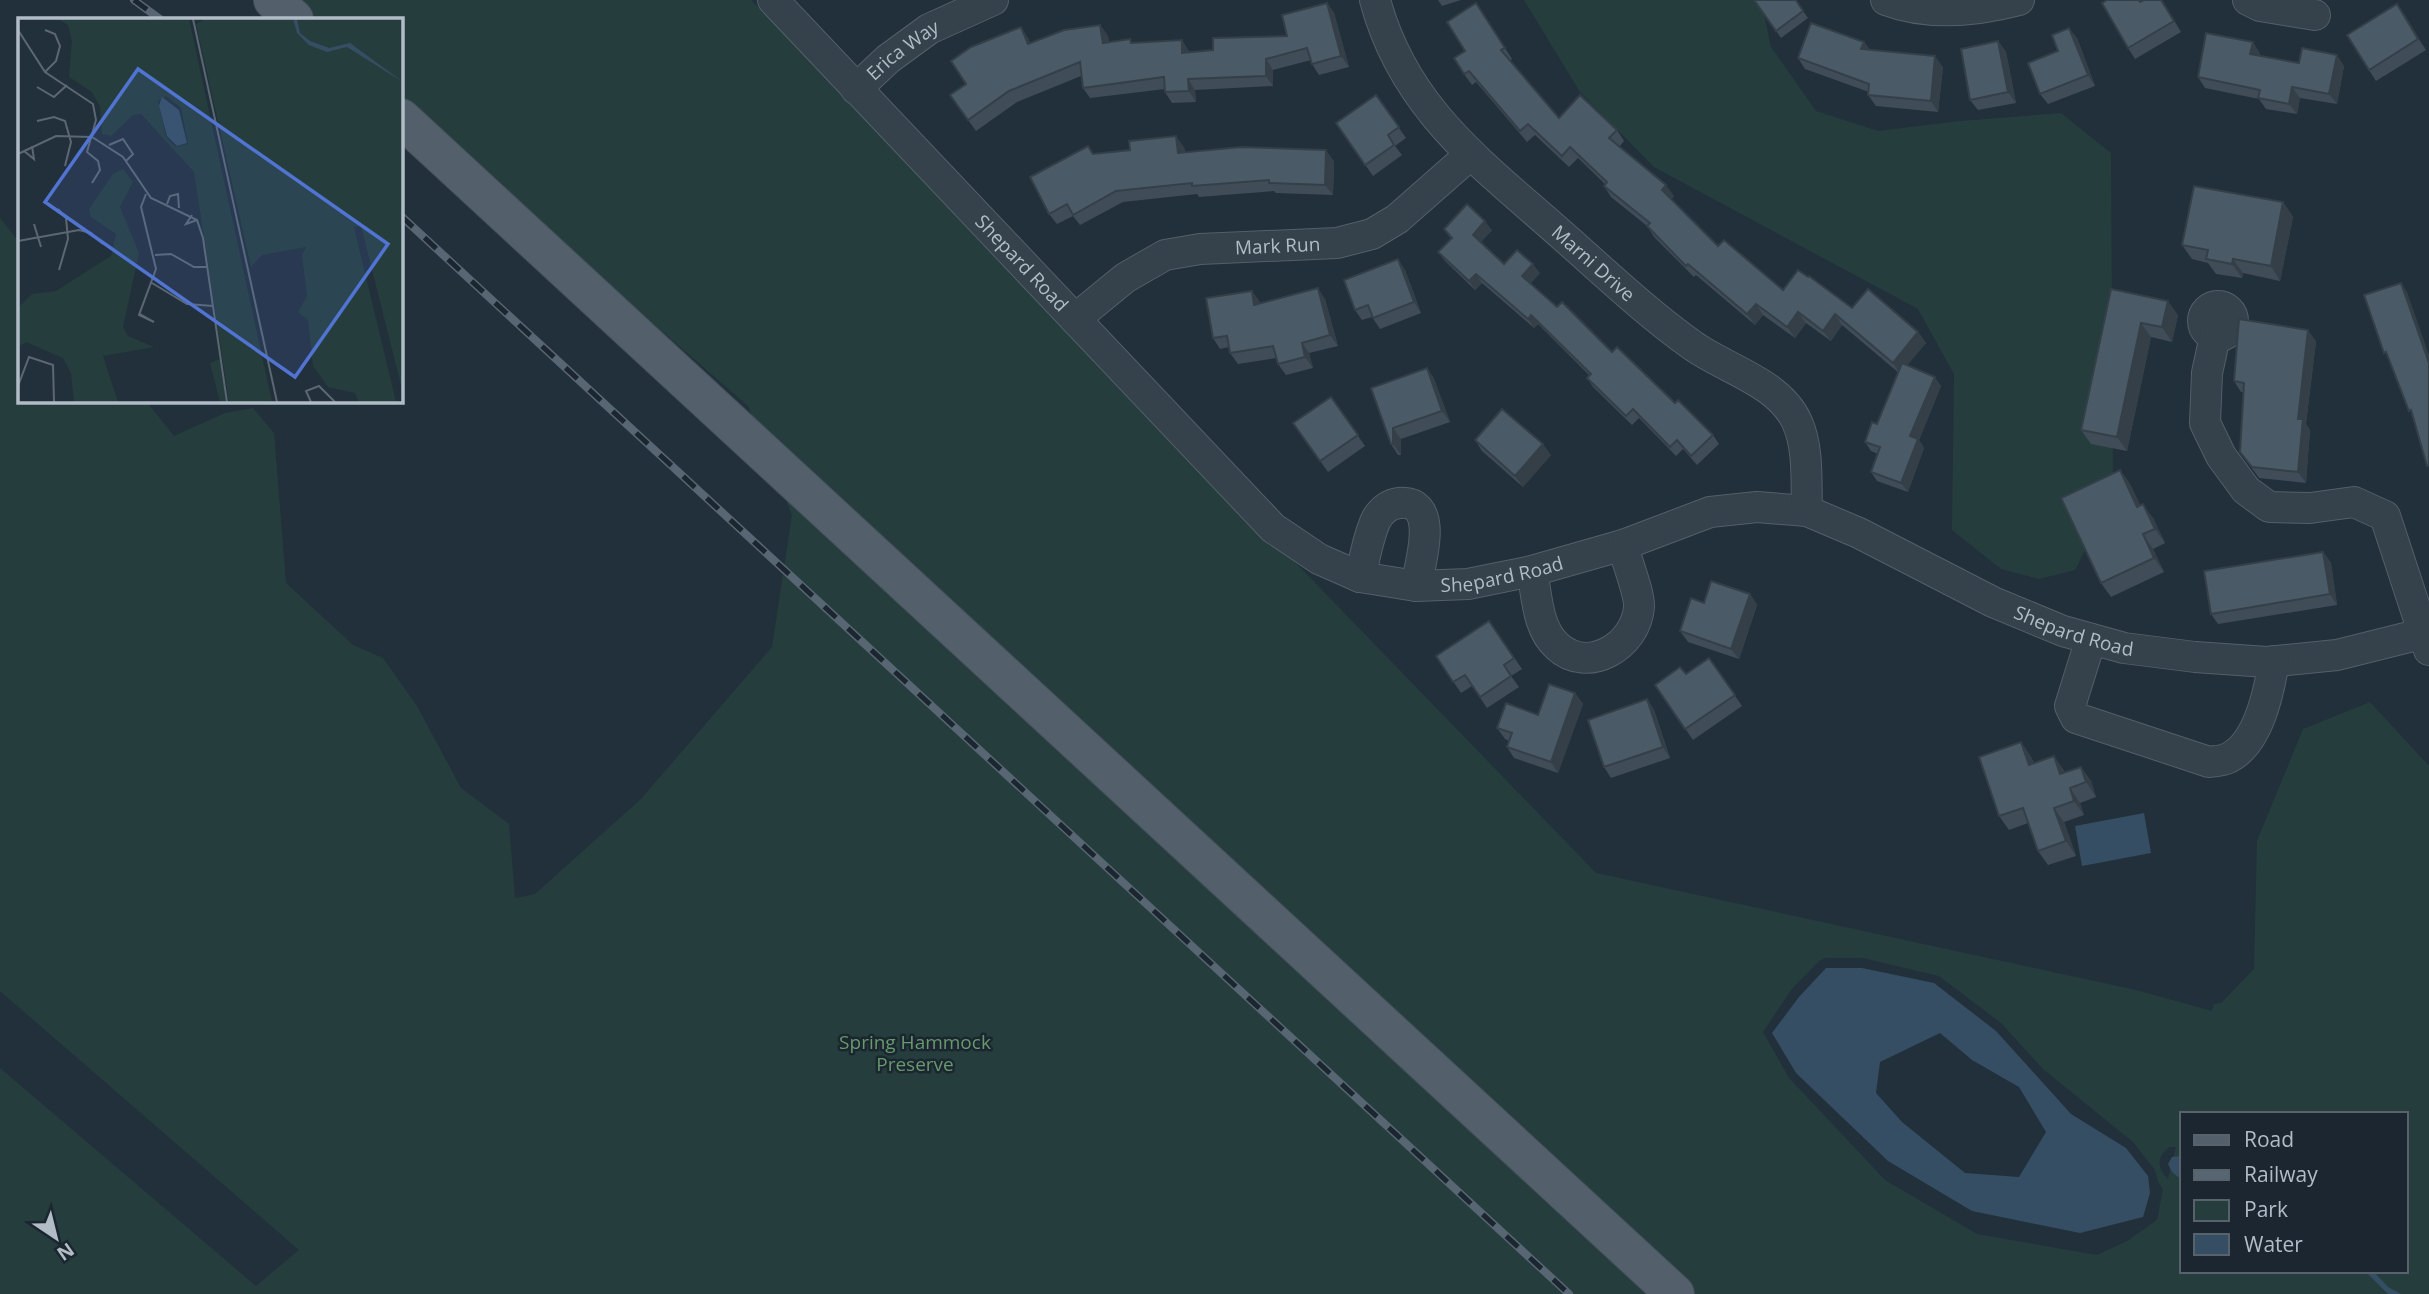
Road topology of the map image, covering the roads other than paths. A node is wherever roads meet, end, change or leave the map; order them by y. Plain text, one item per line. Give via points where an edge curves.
1 (273, 0) edge
2 (773, 0) edge
3 (993, 0) edge
4 (1375, 0) edge
5 (1886, 0) edge
6 (2019, 0) edge
7 (2248, 0) edge
8 (2315, 15) dead end
9 (293, 18) edge
10 (856, 89) junction
11 (402, 119) edge
12 (1471, 154) junction
13 (1075, 319) junction
14 (2215, 336) dead end
15 (1807, 511) junction
16 (1623, 545) junction
17 (1532, 571) junction
18 (1360, 577) junction
19 (1416, 586) junction
20 (2091, 639) junction
21 (2427, 639) edge
22 (2274, 662) junction
23 (1675, 1294) edge

1 - 9 main road
2 - 10 street, Shepard Road
3 - 10 street, Erica Way via 929,29
4 - 12 street, Marni Drive via 1401,69 1426,106
5 - 6 street via 1939,10 1990,8
7 - 8 street
10 - 13 street, Shepard Road
11 - 23 main road
12 - 13 street, Mark Run via 1397,219 1372,234 1337,243 1200,249 1165,255 1125,278
12 - 15 street, Marni Drive via 1662,323 1785,404 1797,423 1804,449
13 - 18 street, Shepard Road via 1273,528 1319,559
14 - 21 street via 2207,373 2205,424 2221,456 2246,490 2269,507 2354,502 2385,516
15 - 16 street, Shepard Road via 1757,507 1710,512
15 - 20 street, Shepard Road via 1993,602
16 - 17 street, Shepard Road
16 - 17 street via 1639,606 1633,631 1619,648 1595,657 1571,655 1556,646 1544,628
17 - 19 street, Shepard Road via 1468,584
18 - 19 street, Shepard Road
18 - 19 street via 1377,519 1396,503 1408,504 1424,519 1426,532
20 - 22 street, Shepard Road via 2124,648
20 - 22 street via 2070,706 2076,718 2210,762 2227,759 2244,746 2268,695
21 - 22 street, Shepard Road

